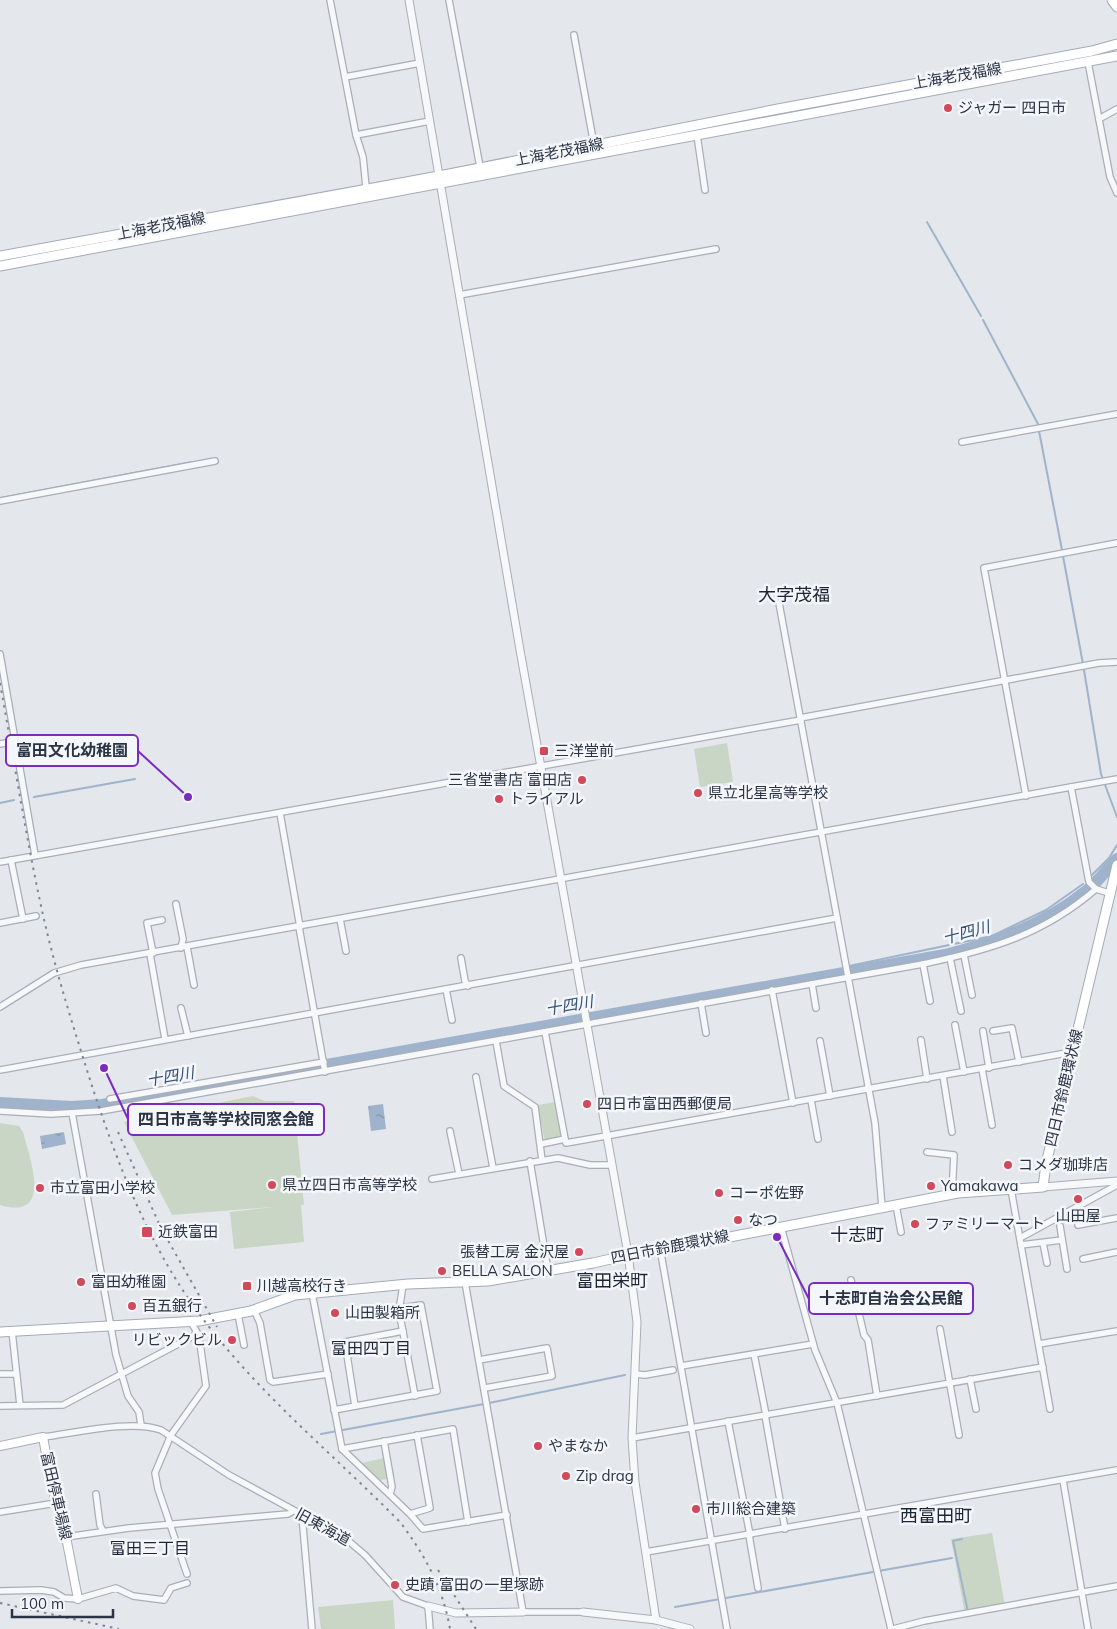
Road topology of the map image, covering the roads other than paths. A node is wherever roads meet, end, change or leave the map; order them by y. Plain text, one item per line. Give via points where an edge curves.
1 (330, 0) edge
2 (409, 0) edge
3 (449, 0) edge
4 (1112, 0) edge
5 (1117, 7) edge
6 (574, 35) dead end
7 (1117, 44) edge
8 (1117, 56) edge
9 (1088, 62) junction
10 (420, 63) junction
11 (345, 77) junction
12 (1117, 109) edge
13 (1099, 119) junction
14 (430, 120) junction
15 (356, 135) junction
16 (697, 135) junction
17 (594, 145) junction
18 (480, 167) junction
19 (440, 180) junction
20 (366, 187) junction
21 (705, 190) dead end
22 (1117, 193) edge
23 (716, 249) dead end
24 (0, 251) edge
25 (21, 252) junction
26 (0, 256) edge
27 (0, 266) edge
28 (458, 295) junction
29 (1117, 414) edge
30 (962, 442) dead end
31 (215, 461) dead end
32 (0, 501) edge
33 (1117, 543) edge
34 (779, 604) dead end
35 (0, 654) edge
36 (1117, 662) edge
37 (1005, 681) junction
38 (800, 719) junction
39 (10, 742) dead end
40 (0, 744) edge
41 (540, 765) junction
42 (1117, 778) edge
43 (1071, 787) junction
44 (1026, 796) junction
45 (280, 813) junction
46 (821, 833) junction
47 (36, 855) junction
48 (11, 860) junction
49 (0, 862) edge
50 (1117, 865) edge
51 (560, 879) junction
52 (1096, 889) junction
53 (1111, 895) edge
54 (176, 904) dead end
55 (36, 916) dead end
56 (837, 918) junction
57 (23, 919) junction
58 (340, 919) junction
59 (162, 920) dead end
60 (0, 923) edge
61 (300, 927) junction
62 (184, 947) junction
63 (346, 951) dead end
64 (152, 954) junction
65 (964, 955) junction
66 (461, 958) dead end
67 (950, 958) junction
68 (923, 964) junction
69 (575, 966) junction
70 (848, 977) junction
71 (812, 984) junction
72 (194, 985) dead end
73 (468, 986) junction
74 (446, 989) junction
75 (772, 990) junction
76 (972, 995) dead end
77 (930, 1001) dead end
78 (700, 1003) junction
79 (0, 1007) edge
80 (182, 1008) dead end
81 (816, 1008) dead end
82 (961, 1011) dead end
83 (316, 1013) junction
84 (452, 1020) dead end
85 (586, 1024) junction
86 (955, 1025) dead end
87 (983, 1031) dead end
88 (993, 1031) dead end
89 (545, 1032) junction
90 (706, 1033) dead end
91 (188, 1036) junction
92 (165, 1040) junction
93 (921, 1040) dead end
94 (496, 1041) junction
95 (820, 1041) dead end
96 (1072, 1052) junction
97 (324, 1062) junction
98 (1018, 1062) junction
99 (985, 1068) junction
100 (0, 1070) edge
101 (325, 1071) junction
102 (964, 1072) junction
103 (943, 1076) junction
104 (476, 1077) dead end
105 (927, 1078) junction
106 (868, 1089) junction
107 (830, 1096) junction
108 (110, 1099) dead end
109 (811, 1100) junction
110 (793, 1103) junction
111 (0, 1111) edge
112 (72, 1114) junction
113 (992, 1125) dead end
114 (450, 1131) dead end
115 (952, 1132) dead end
116 (606, 1136) junction
117 (818, 1139) dead end
118 (566, 1140) junction
119 (541, 1144) junction
120 (927, 1152) dead end
121 (542, 1160) junction
122 (530, 1162) junction
123 (612, 1165) junction
124 (493, 1168) junction
125 (459, 1174) junction
126 (432, 1179) dead end
127 (1117, 1181) edge
128 (1117, 1185) edge
129 (1043, 1187) junction
130 (1011, 1189) junction
131 (952, 1194) junction
132 (896, 1205) junction
133 (882, 1207) junction
134 (1117, 1218) edge
135 (1078, 1225) dead end
136 (1060, 1226) dead end
137 (781, 1227) junction
138 (901, 1232) dead end
139 (1020, 1238) junction
140 (1062, 1240) junction
141 (1043, 1243) junction
142 (1021, 1245) junction
143 (660, 1248) junction
144 (1117, 1252) edge
145 (628, 1254) junction
146 (1083, 1259) dead end
147 (1047, 1263) dead end
148 (1067, 1269) dead end
149 (548, 1271) junction
150 (851, 1280) dead end
151 (465, 1282) junction
152 (403, 1285) junction
153 (312, 1293) junction
154 (400, 1308) junction
155 (254, 1310) junction
156 (238, 1314) junction
157 (190, 1320) junction
158 (111, 1326) junction
159 (940, 1329) dead end
160 (12, 1331) junction
161 (403, 1331) junction
162 (0, 1332) edge
163 (1117, 1332) edge
164 (198, 1334) junction
165 (813, 1344) junction
166 (1039, 1344) junction
167 (244, 1345) dead end
168 (754, 1354) junction
169 (479, 1360) junction
170 (681, 1366) junction
171 (1043, 1367) junction
172 (673, 1370) dead end
173 (0, 1374) edge
174 (16, 1374) junction
175 (122, 1374) junction
176 (328, 1374) junction
177 (635, 1374) junction
178 (970, 1379) junction
179 (950, 1383) junction
180 (485, 1388) junction
181 (415, 1396) junction
182 (877, 1396) junction
183 (837, 1403) junction
184 (20, 1405) junction
185 (0, 1406) edge
186 (355, 1406) junction
187 (976, 1409) dead end
188 (1050, 1409) dead end
189 (334, 1410) junction
190 (765, 1415) junction
191 (728, 1421) junction
192 (141, 1425) junction
193 (691, 1428) junction
194 (171, 1435) junction
195 (417, 1435) junction
196 (959, 1435) dead end
197 (43, 1437) junction
198 (632, 1438) junction
199 (384, 1441) junction
200 (0, 1446) edge
201 (342, 1449) junction
202 (1117, 1470) edge
203 (1063, 1480) junction
204 (96, 1494) dead end
205 (390, 1494) junction
206 (56, 1503) junction
207 (293, 1511) junction
208 (0, 1512) edge
209 (410, 1514) junction
210 (507, 1515) junction
211 (862, 1515) junction
212 (302, 1516) junction
213 (468, 1522) junction
214 (169, 1524) junction
215 (785, 1529) junction
216 (103, 1531) junction
217 (749, 1535) junction
218 (66, 1536) junction
219 (710, 1541) junction
220 (646, 1552) junction
221 (187, 1574) dead end
222 (187, 1583) dead end
223 (1117, 1586) edge
224 (758, 1588) dead end
225 (0, 1591) edge
226 (1081, 1593) junction
227 (78, 1599) junction
228 (428, 1606) junction
229 (523, 1612) junction
230 (583, 1612) joint
231 (656, 1620) junction
232 (312, 1629) edge
233 (430, 1629) edge
234 (690, 1629) edge
235 (727, 1629) edge
236 (892, 1629) edge
237 (1088, 1629) edge

1 - 11 street
2 - 10 street
3 - 18 street
4 - 5 main road
6 - 17 street
7 - 17 main road, 上海老茂福線
8 - 9 main road, 上海老茂福線
9 - 13 street
9 - 16 main road, 上海老茂福線
10 - 11 street
10 - 14 street
11 - 15 street
12 - 13 street
13 - 22 street via 1110,177
14 - 15 street
14 - 19 street
15 - 20 street via 363,157
16 - 19 main road, 上海老茂福線
16 - 21 street
17 - 18 main road, 上海老茂福線
18 - 19 main road, 上海老茂福線
19 - 20 main road, 上海老茂福線
19 - 27 main road, 上海老茂福線
19 - 28 street
20 - 25 main road, 上海老茂福線
23 - 28 street
24 - 25 main road via 14,249
25 - 26 main road, 上海老茂福線
28 - 41 street
29 - 30 street
31 - 32 street
33 - 37 street via 984,568
34 - 38 street
35 - 47 street
36 - 37 street
37 - 38 street
37 - 44 street
38 - 41 street
38 - 46 street
39 - 40 street
41 - 45 street
41 - 51 street
42 - 43 street
43 - 44 street
43 - 52 street via 1088,882
44 - 46 street
45 - 47 street
45 - 61 street
46 - 51 street
46 - 56 street
47 - 48 street
48 - 49 street
48 - 57 street
50 - 53 main road, 四日市鈴鹿環状線
51 - 58 street
51 - 69 street
52 - 53 street
52 - 65 street via 1064,913 1029,932 1003,944
53 - 96 main road, 四日市鈴鹿環状線
54 - 62 street
55 - 57 street
56 - 69 street
56 - 70 street
57 - 60 street
58 - 61 street
58 - 63 street
59 - 64 street via 147,923
61 - 62 street
61 - 83 street
62 - 64 street
62 - 72 street
64 - 79 street via 62,969
64 - 92 street
65 - 67 street
65 - 76 street
66 - 73 street
67 - 68 street
67 - 82 street
68 - 70 street
68 - 77 street
69 - 73 street
69 - 85 street
70 - 71 street
70 - 106 street
71 - 75 street
71 - 81 street
73 - 74 street
74 - 83 street
74 - 84 street
75 - 78 street
75 - 110 street
78 - 85 street
78 - 90 street
80 - 91 street
83 - 91 street
83 - 97 street
85 - 89 street
85 - 116 street
86 - 102 street
87 - 99 street
88 - 98 street via 1012,1028
89 - 94 street
89 - 118 street
91 - 92 street
92 - 100 street
93 - 105 street
94 - 101 street
94 - 119 street via 504,1086 534,1107
95 - 107 street
96 - 98 street
96 - 129 main road, 四日市鈴鹿環状線
97 - 101 street
97 - 108 street
98 - 99 street
99 - 102 street
99 - 113 street
101 - 112 street
102 - 103 street
103 - 105 street
103 - 115 street
104 - 124 street
105 - 106 street
106 - 107 street
106 - 133 street via 878,1144
107 - 109 street
109 - 110 street
109 - 117 street
110 - 116 street
111 - 112 street
112 - 158 street
114 - 125 street
116 - 118 street via 566,1143
116 - 123 street
118 - 119 street
119 - 121 street
120 - 131 street via 954,1155
121 - 122 street
121 - 123 street via 558,1158 590,1165
122 - 124 street
122 - 149 street
123 - 145 street
124 - 125 street
125 - 126 street
127 - 129 street
128 - 139 street
129 - 130 main road, 四日市鈴鹿環状線
130 - 131 main road, 四日市鈴鹿環状線
130 - 139 street
131 - 132 main road, 四日市鈴鹿環状線
132 - 133 main road, 四日市鈴鹿環状線
132 - 138 street
133 - 137 main road, 四日市鈴鹿環状線
134 - 135 street
136 - 140 street
137 - 143 main road, 四日市鈴鹿環状線
137 - 165 street
139 - 142 street
140 - 141 street
140 - 148 street
141 - 142 street
141 - 147 street
142 - 166 street
143 - 145 main road, 四日市鈴鹿環状線
143 - 170 street
144 - 146 street
145 - 149 main road, 四日市鈴鹿環状線
145 - 177 street via 636,1310
149 - 151 main road, 四日市鈴鹿環状線
150 - 182 street via 864,1336 868,1340
151 - 152 main road, 四日市鈴鹿環状線
151 - 169 street
152 - 153 main road, 四日市鈴鹿環状線
152 - 154 street
153 - 155 main road, 四日市鈴鹿環状線 via 289,1297
153 - 176 street
154 - 161 street
154 - 181 street via 421,1305 436,1391
155 - 156 main road, 四日市鈴鹿環状線
155 - 176 street via 260,1323 270,1380
156 - 157 main road, 四日市鈴鹿環状線
156 - 167 street
157 - 158 main road, 四日市鈴鹿環状線
157 - 164 street
158 - 160 main road, 四日市鈴鹿環状線
158 - 175 street
159 - 179 street
160 - 162 main road, 四日市鈴鹿環状線
160 - 174 street
161 - 181 street
161 - 186 street via 345,1342
163 - 166 street
164 - 175 street
164 - 194 street via 206,1386
165 - 168 street
165 - 183 street
166 - 171 street
168 - 170 street
168 - 190 street
169 - 180 street
169 - 180 street via 547,1348 552,1376
170 - 193 street
171 - 178 street
171 - 188 street
172 - 177 street
173 - 174 street
174 - 184 street
175 - 184 street via 63,1405
175 - 192 street via 128,1396 139,1412
176 - 189 street
177 - 198 street
178 - 179 street
178 - 187 street
179 - 182 street
179 - 196 street
180 - 210 street
181 - 186 street
182 - 183 street
183 - 190 street
183 - 211 street
184 - 185 street
186 - 189 street
189 - 201 street
190 - 191 street
190 - 215 street
191 - 193 street
191 - 217 street
192 - 194 street, 旧東海道
192 - 197 street, 旧東海道
193 - 198 street
193 - 219 street
194 - 207 street, 旧東海道 via 222,1471
194 - 214 street via 155,1473
195 - 199 street
195 - 209 street via 430,1508
195 - 213 street via 453,1429
197 - 200 main road, 富田停車場線
197 - 206 main road, 富田停車場線
198 - 220 street
199 - 201 street
199 - 205 street via 392,1487
201 - 205 street
202 - 203 street
203 - 211 street
203 - 226 street
204 - 216 street
205 - 209 street
206 - 208 street
206 - 218 main road, 富田停車場線
207 - 212 street, 旧東海道
207 - 214 street via 271,1516
209 - 213 street via 424,1530
210 - 213 street
210 - 229 street
211 - 215 street
211 - 236 street
212 - 228 street, 旧東海道 via 355,1545 403,1598
212 - 232 street
214 - 216 street
214 - 221 street
215 - 217 street
216 - 218 street
217 - 219 street
217 - 224 street
218 - 227 main road, 富田停車場線
219 - 220 street
219 - 235 street
220 - 231 street
222 - 227 street via 171,1588 164,1600 134,1596 116,1588
223 - 226 street
225 - 227 street via 42,1590
226 - 236 street
226 - 237 street
228 - 229 street, 旧東海道 via 456,1613
228 - 233 street
229 - 230 street, 旧東海道
230 - 231 street, 旧東海道
231 - 234 street, 旧東海道

